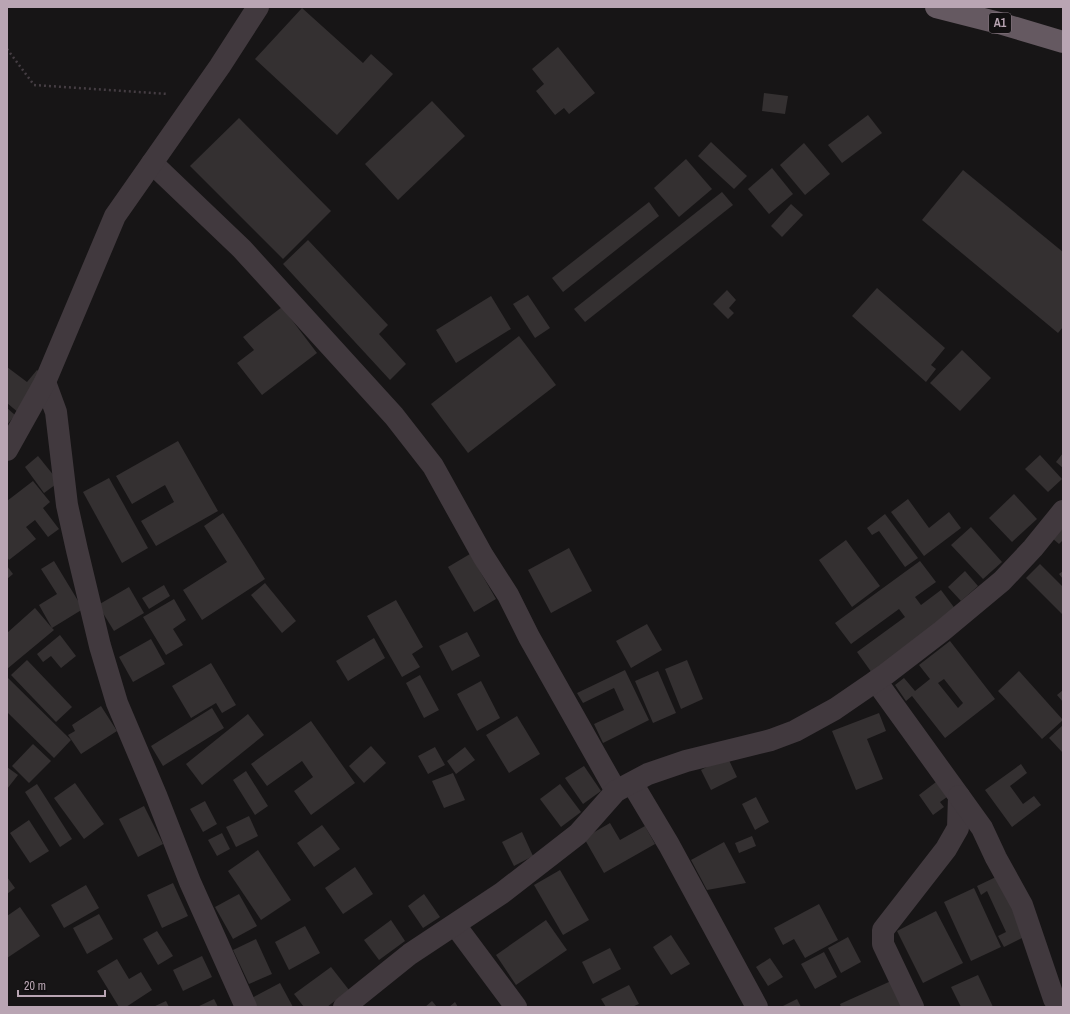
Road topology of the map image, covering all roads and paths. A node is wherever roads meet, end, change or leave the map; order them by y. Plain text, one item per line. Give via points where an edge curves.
1 (258, 7) edge
2 (936, 7) edge
3 (1063, 42) edge
4 (7, 49) edge
5 (200, 96) junction
6 (152, 163) junction
7 (45, 382) junction
8 (7, 450) edge
9 (1063, 511) edge
10 (876, 681) junction
11 (624, 787) junction
12 (959, 796) junction
13 (455, 925) junction
14 (246, 1007) edge
15 (344, 1007) edge
16 (516, 1007) edge
17 (757, 1007) edge
18 (912, 1007) edge
19 (1061, 1007) edge

1 - 5 street
2 - 3 highway, A1
4 - 5 path via 34,85
5 - 6 street
6 - 7 street via 115,216
6 - 11 street via 242,249 394,416 433,466 483,556 508,595 529,637
7 - 8 street
7 - 14 street via 56,412 67,505 77,550 100,646 117,703 190,882
9 - 10 street via 1002,581
10 - 11 street via 835,709 795,731 770,740 686,760 648,774
10 - 12 street
11 - 13 street via 578,834 502,893
11 - 17 street via 669,845
12 - 18 street via 958,828 946,848 883,930 883,944
12 - 19 street via 982,828 1022,905 1054,999
13 - 15 street via 410,954
13 - 16 street

